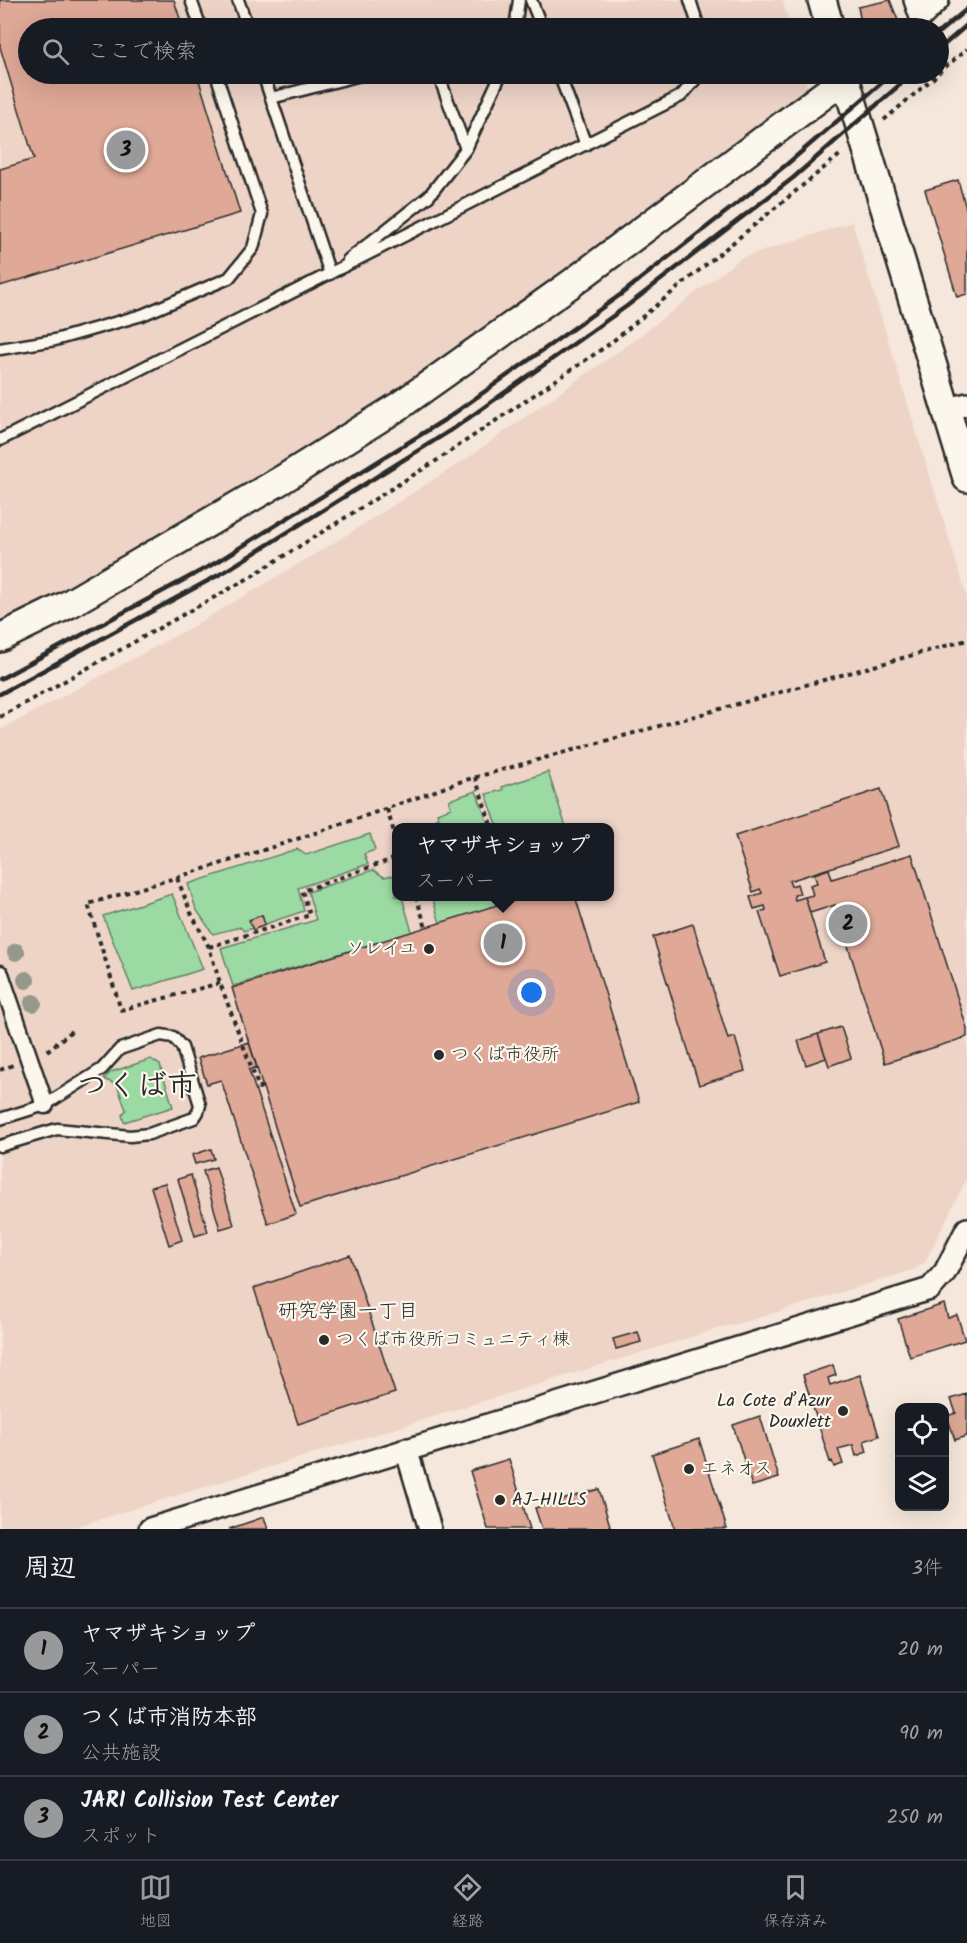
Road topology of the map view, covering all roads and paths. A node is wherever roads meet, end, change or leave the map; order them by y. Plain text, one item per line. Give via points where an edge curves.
1 (191, 0) edge
2 (238, 0) edge
3 (519, 0) edge
4 (531, 0) edge
5 (690, 0) edge
6 (822, 0) edge
7 (915, 0) edge
8 (938, 0) edge
9 (197, 18) edge
10 (244, 18) edge
11 (516, 18) edge
12 (538, 18) edge
13 (696, 18) edge
14 (828, 18) edge
15 (967, 49) edge
16 (949, 64) edge
17 (219, 84) edge
18 (266, 84) edge
19 (326, 84) edge
20 (442, 84) edge
21 (496, 84) edge
22 (563, 84) edge
23 (691, 84) edge
24 (834, 84) edge
25 (848, 84) edge
26 (925, 84) edge
27 (271, 98) junction
28 (883, 121) dead end
29 (586, 144) junction
30 (466, 149) junction
31 (841, 154) dead end
32 (330, 274) junction
33 (0, 349) edge
34 (957, 407) edge
35 (0, 440) edge
36 (967, 478) edge
37 (0, 638) edge
38 (967, 640) edge
39 (0, 717) edge
40 (476, 777) junction
41 (387, 809) junction
42 (490, 823) edge
43 (392, 826) edge
44 (392, 859) edge
45 (177, 878) junction
46 (417, 901) edge
47 (426, 928) dead end
48 (209, 946) junction
49 (0, 974) edge
50 (220, 983) junction
51 (262, 1086) dead end
52 (45, 1105) junction
53 (0, 1119) edge
54 (0, 1146) edge
55 (967, 1229) edge
56 (406, 1449) junction
57 (150, 1529) edge
58 (430, 1529) edge

1 - 9 lane
2 - 10 lane
3 - 11 lane
4 - 12 lane
5 - 13 lane
6 - 14 street
7 - 8 street via 921,17
15 - 16 path
17 - 33 lane via 262,214 253,248 229,278 142,315 55,340
18 - 27 lane
19 - 27 lane
20 - 30 lane
21 - 30 lane
22 - 29 lane
23 - 29 lane via 681,96
24 - 37 street via 572,283 399,406 80,598
25 - 34 street
26 - 28 path
27 - 32 lane
29 - 32 lane
30 - 32 lane via 429,196
31 - 39 path via 608,345 439,459 247,579
32 - 35 lane
34 - 36 street
38 - 40 path
40 - 41 path
40 - 42 path
41 - 43 path
41 - 45 path
44 - 48 path via 302,891 310,915
45 - 48 path
45 - 50 path via 88,904 121,1010
46 - 47 path
48 - 50 path
49 - 52 street
50 - 51 path via 259,1088
52 - 53 lane
52 - 54 lane via 102,1069 120,1049 161,1035 173,1037 182,1047 200,1105 194,1118 149,1134 130,1137 57,1129
55 - 56 street via 945,1272 930,1289
56 - 57 street
56 - 58 street

